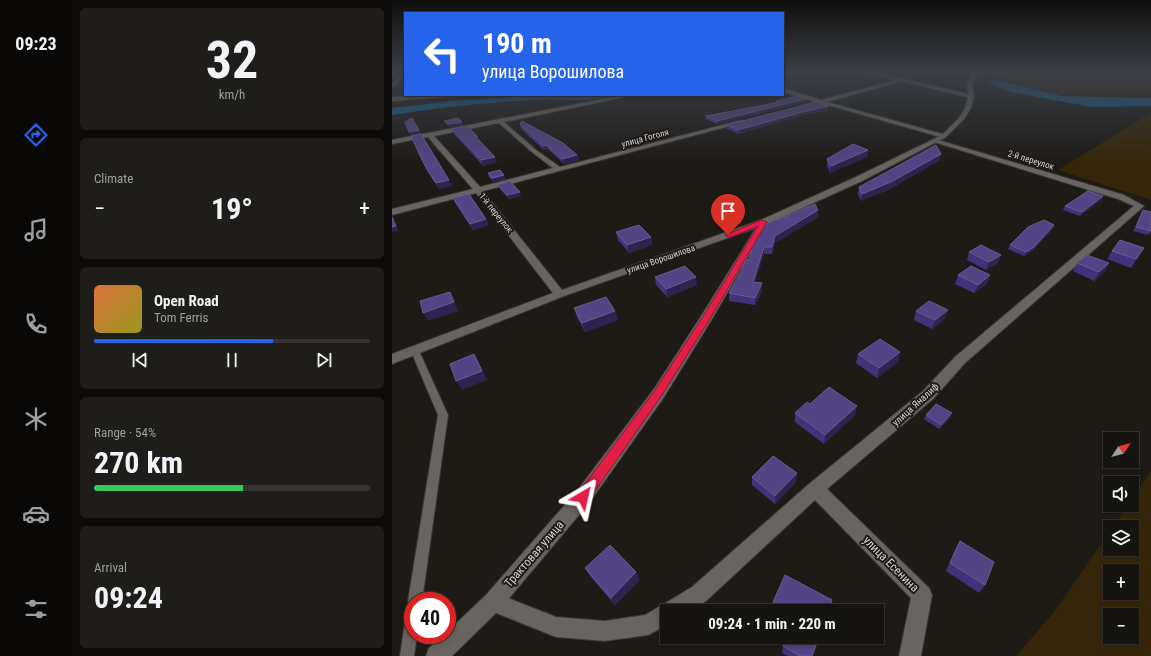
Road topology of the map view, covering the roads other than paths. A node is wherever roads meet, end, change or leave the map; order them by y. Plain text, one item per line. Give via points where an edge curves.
1 (598, 102) edge
2 (818, 102) joint
3 (970, 102) edge
4 (796, 108) edge
5 (751, 120) edge
6 (500, 121) junction
7 (429, 134) junction
8 (944, 136) junction
9 (936, 141) junction
10 (392, 142) edge
11 (559, 169) junction
12 (478, 190) junction
13 (1121, 197) joint
14 (392, 212) edge
15 (764, 222) junction
16 (560, 294) junction
17 (415, 351) junction
18 (392, 359) edge
19 (815, 489) junction
20 (416, 592) edge
21 (493, 602) junction
22 (683, 604) edge
23 (660, 617) edge
24 (409, 644) edge
25 (407, 656) edge
26 (437, 656) edge
27 (910, 656) edge

1 - 6 street
2 - 4 street
2 - 8 street via 904,123
3 - 8 street, улица Ворошилова via 961,119
5 - 11 street, улица Гоголя
6 - 7 street
6 - 11 street
7 - 10 street
7 - 12 street, 1-й переулок
8 - 9 street, улица Ворошилова
9 - 13 street, 2-й переулок
9 - 15 street, улица Ворошилова
11 - 12 street, улица Гоголя
12 - 14 street, улица Гоголя
12 - 16 street, 1-й переулок
13 - 19 street, улица Яналиф via 1140,206 960,360 928,395
15 - 16 street, улица Ворошилова
15 - 21 street, Трактовая улица via 654,399 583,497
16 - 17 street, улица Ворошилова
17 - 18 street, улица Ворошилова
17 - 20 lane via 443,416
19 - 22 street, улица Яналиф via 699,594
19 - 27 street, улица Есенина via 922,595
21 - 23 street via 556,627 605,631 648,625
21 - 26 street, Трактовая улица
24 - 25 lane

